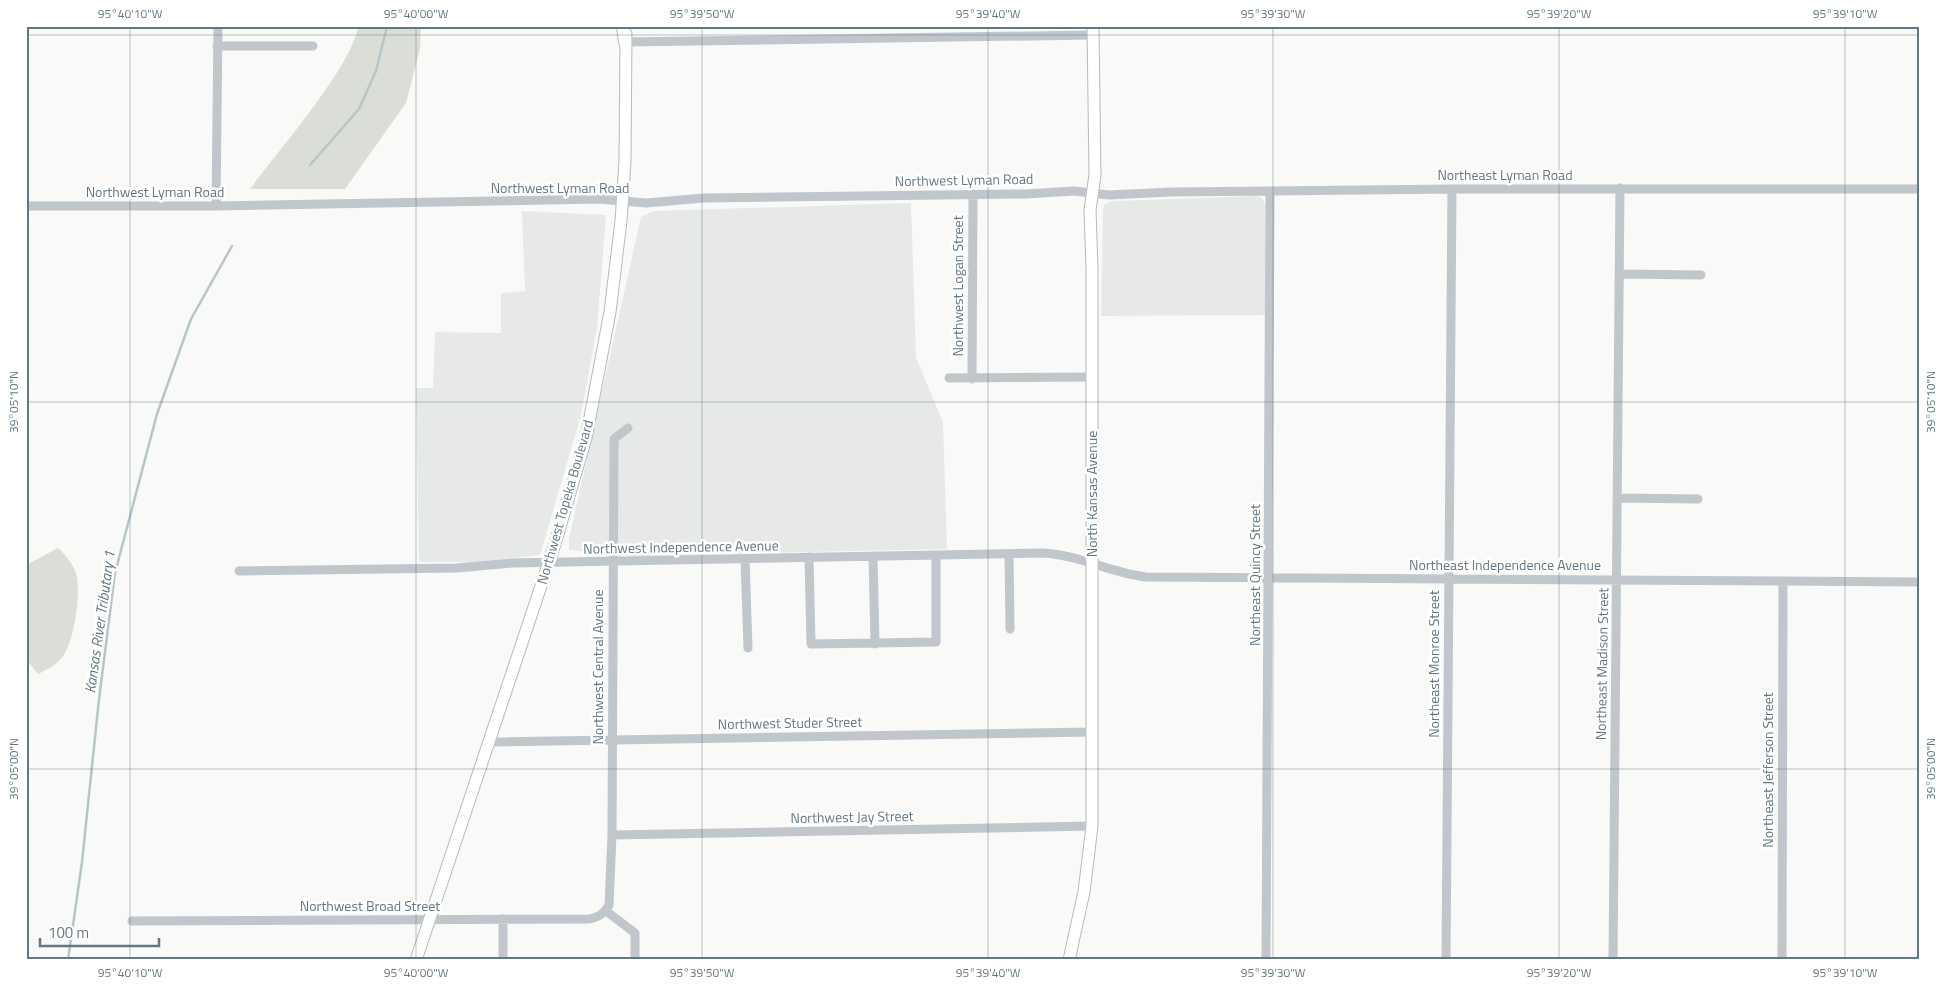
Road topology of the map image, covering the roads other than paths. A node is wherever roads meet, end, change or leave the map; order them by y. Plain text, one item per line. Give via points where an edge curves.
1 (218, 26) edge
2 (624, 26) edge
3 (1093, 30) edge
4 (626, 42) junction
5 (217, 46) junction
6 (313, 46) dead end
7 (1620, 188) junction
8 (1452, 189) junction
9 (1919, 189) edge
10 (1270, 191) junction
11 (1092, 193) junction
12 (973, 194) junction
13 (622, 201) junction
14 (26, 206) edge
15 (216, 206) junction
16 (1620, 274) junction
17 (1701, 275) dead end
18 (1092, 377) junction
19 (950, 378) dead end
20 (972, 379) junction
21 (628, 428) dead end
22 (1618, 498) junction
23 (1698, 499) dead end
24 (1009, 554) junction
25 (936, 555) junction
26 (873, 556) junction
27 (809, 558) junction
28 (745, 559) junction
29 (548, 563) junction
30 (612, 563) junction
31 (1092, 564) junction
32 (239, 571) dead end
33 (1268, 578) junction
34 (1448, 579) junction
35 (1617, 580) junction
36 (1783, 581) junction
37 (1919, 582) edge
38 (1010, 629) dead end
39 (875, 644) junction
40 (748, 648) dead end
41 (1092, 732) junction
42 (612, 740) junction
43 (489, 742) junction
44 (1092, 826) junction
45 (612, 835) junction
46 (606, 911) junction
47 (503, 919) junction
48 (429, 920) junction
49 (132, 921) dead end
50 (416, 960) edge
51 (503, 960) edge
52 (635, 960) edge
53 (1069, 960) edge
54 (1266, 960) edge
55 (1446, 960) edge
56 (1612, 960) edge
57 (1782, 960) edge

1 - 5 street
2 - 4 highway
3 - 4 street
3 - 11 main road, North Kansas Avenue via 1095,176
4 - 13 main road, Northwest Topeka Boulevard
5 - 6 street
5 - 15 street
7 - 8 street, Northeast Lyman Road
7 - 9 street, Northeast Lyman Road
7 - 16 street, Northeast Madison Street
8 - 10 street, Northeast Lyman Road
8 - 34 street, Northeast Monroe Street
10 - 11 street, Northeast Lyman Road
10 - 33 street, Northeast Quincy Street
11 - 12 street, Northwest Lyman Road
11 - 18 main road, North Kansas Avenue
12 - 13 street, Northwest Lyman Road
12 - 20 street, Northwest Logan Street
13 - 15 street, Northwest Lyman Road
13 - 29 main road, Northwest Topeka Boulevard via 610,312 598,383 584,444
14 - 15 street, Northwest Lyman Road
16 - 17 street
16 - 22 street, Northeast Madison Street
18 - 20 street
18 - 31 main road, North Kansas Avenue
19 - 20 street
21 - 30 street, Northwest Central Avenue via 614,439
22 - 23 street
22 - 35 street, Northeast Madison Street
24 - 25 street, Northwest Independence Avenue
24 - 31 street, Northwest Independence Avenue via 1053,553
24 - 38 street
25 - 26 street, Northwest Independence Avenue
25 - 39 street via 936,642
26 - 27 street, Northwest Independence Avenue
26 - 39 street
27 - 28 street, Northwest Independence Avenue
27 - 39 street via 811,644
28 - 30 street, Northwest Independence Avenue
28 - 40 street
29 - 30 street, Northwest Independence Avenue
29 - 32 street, Northwest Independence Avenue via 457,568
29 - 43 main road, Northwest Topeka Boulevard
30 - 42 street, Northwest Central Avenue
31 - 33 street, Northeast Independence Avenue via 1146,577
31 - 41 main road, North Kansas Avenue
33 - 34 street, Northeast Independence Avenue
33 - 54 street, Northeast Quincy Street
34 - 35 street, Northeast Independence Avenue
34 - 55 street, Northeast Monroe Street
35 - 36 street, Northeast Independence Avenue
35 - 56 street, Northeast Madison Street
36 - 37 street, Northeast Independence Avenue
36 - 57 street, Northeast Jefferson Street
41 - 42 street, Northwest Studer Street
41 - 44 main road, North Kansas Avenue
42 - 43 street, Northwest Studer Street
42 - 45 street, Northwest Central Avenue
43 - 48 main road, Northwest Topeka Boulevard
44 - 45 street, Northwest Jay Street
44 - 53 main road, North Kansas Avenue via 1084,892
45 - 46 street, Northwest Central Avenue via 609,905
46 - 47 street, Northwest Broad Street via 589,919
46 - 52 street via 636,933
47 - 48 street, Northwest Broad Street
47 - 51 street
48 - 49 street, Northwest Broad Street
48 - 50 main road, Northwest Topeka Boulevard

